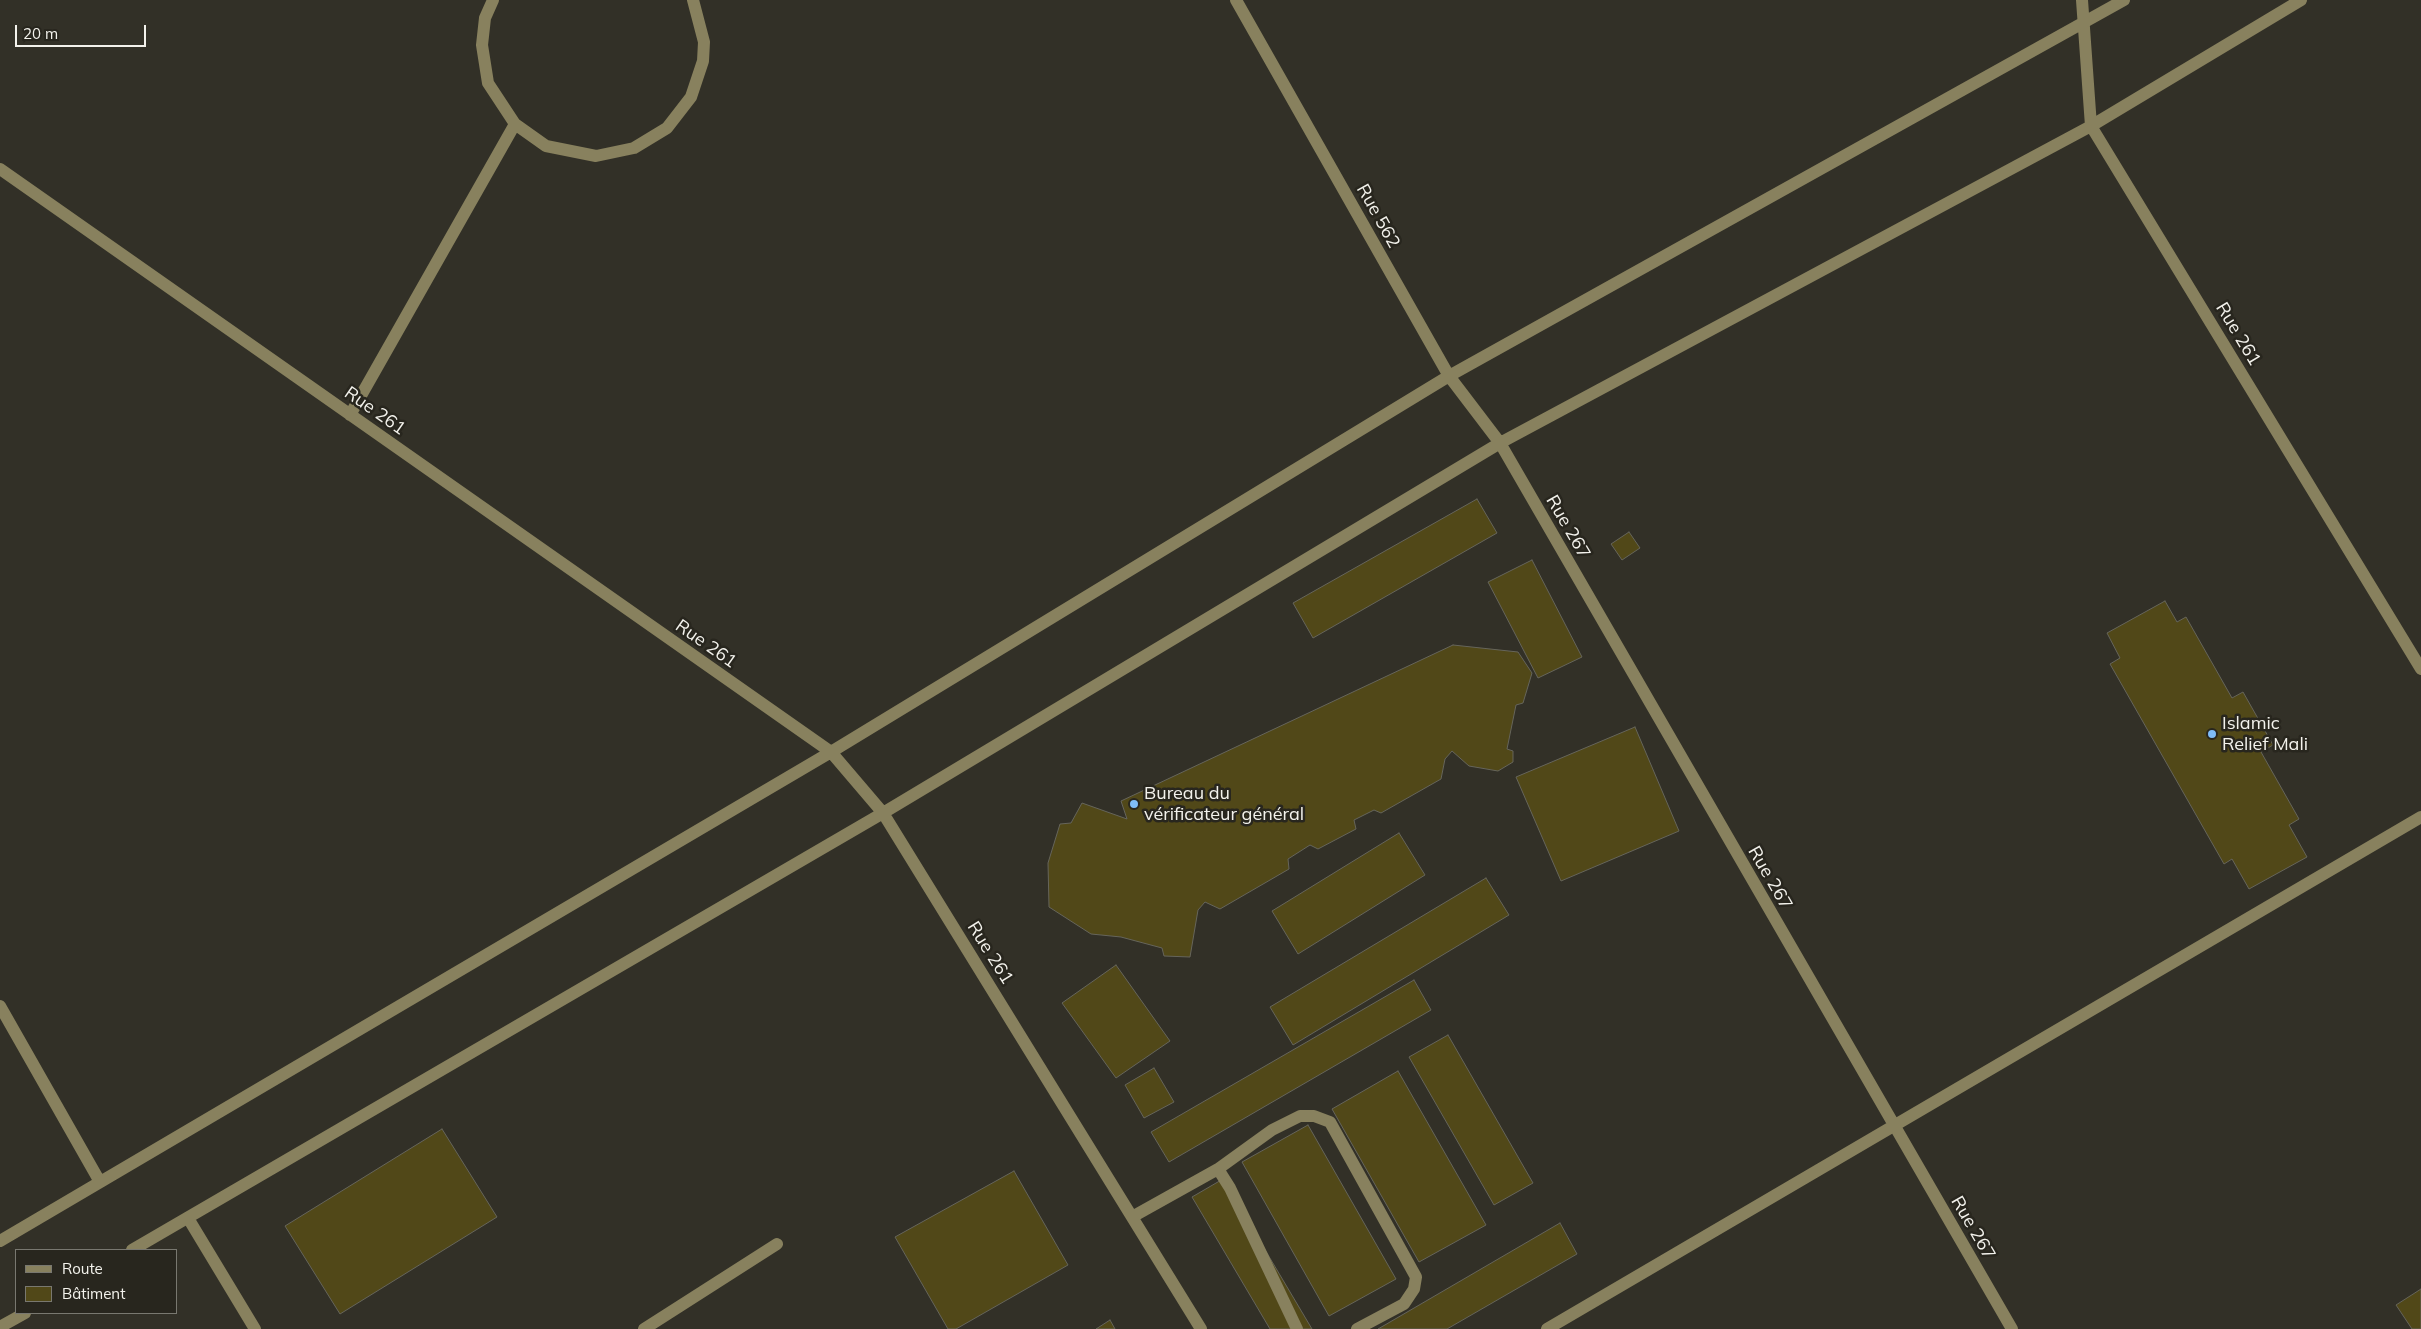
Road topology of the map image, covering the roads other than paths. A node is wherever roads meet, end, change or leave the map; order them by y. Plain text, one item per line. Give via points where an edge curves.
1 (493, 0) edge
2 (693, 0) edge
3 (1236, 0) edge
4 (2082, 0) edge
5 (2124, 0) edge
6 (2302, 0) edge
7 (2084, 23) junction
8 (515, 124) junction
9 (2092, 126) junction
10 (1, 172) edge
11 (1448, 376) junction
12 (350, 415) junction
13 (1500, 443) junction
14 (2421, 669) edge
15 (831, 752) junction
16 (883, 813) junction
17 (2421, 817) edge
18 (0, 1006) edge
19 (1893, 1126) junction
20 (1218, 1169) junction
21 (100, 1182) junction
22 (1132, 1217) junction
23 (188, 1218) junction
24 (0, 1241) edge
25 (777, 1244) dead end
26 (134, 1249) edge
27 (23, 1314) edge
28 (0, 1327) edge
29 (255, 1329) edge
30 (644, 1329) edge
31 (1201, 1329) edge
32 (1297, 1329) edge
33 (1357, 1329) edge
34 (1547, 1329) edge
35 (2012, 1329) edge

1 - 8 street via 485,18 482,45 486,74 488,83
2 - 8 street via 704,42 703,62 691,97 667,128 634,148 596,156 546,146
3 - 11 street, Rue 562
4 - 7 street, Rue 261
5 - 7 street
6 - 9 street
7 - 9 street, Rue 261
7 - 11 street
8 - 12 street
9 - 13 street
9 - 14 street, Rue 261
10 - 12 street, Rue 261
11 - 13 street, Rue 562
11 - 15 street
12 - 15 street, Rue 261
13 - 16 street
13 - 19 street, Rue 267
15 - 16 street, Rue 261
15 - 21 street
16 - 22 street, Rue 261
16 - 23 street
17 - 19 street
18 - 21 street
19 - 34 street
19 - 35 street, Rue 267
20 - 22 street
20 - 32 street
20 - 33 street via 1272,1130 1300,1116 1314,1116 1330,1122 1416,1277 1414,1289 1404,1304
21 - 24 street
22 - 31 street, Rue 261
23 - 26 street
23 - 29 street
25 - 30 street
27 - 28 street

